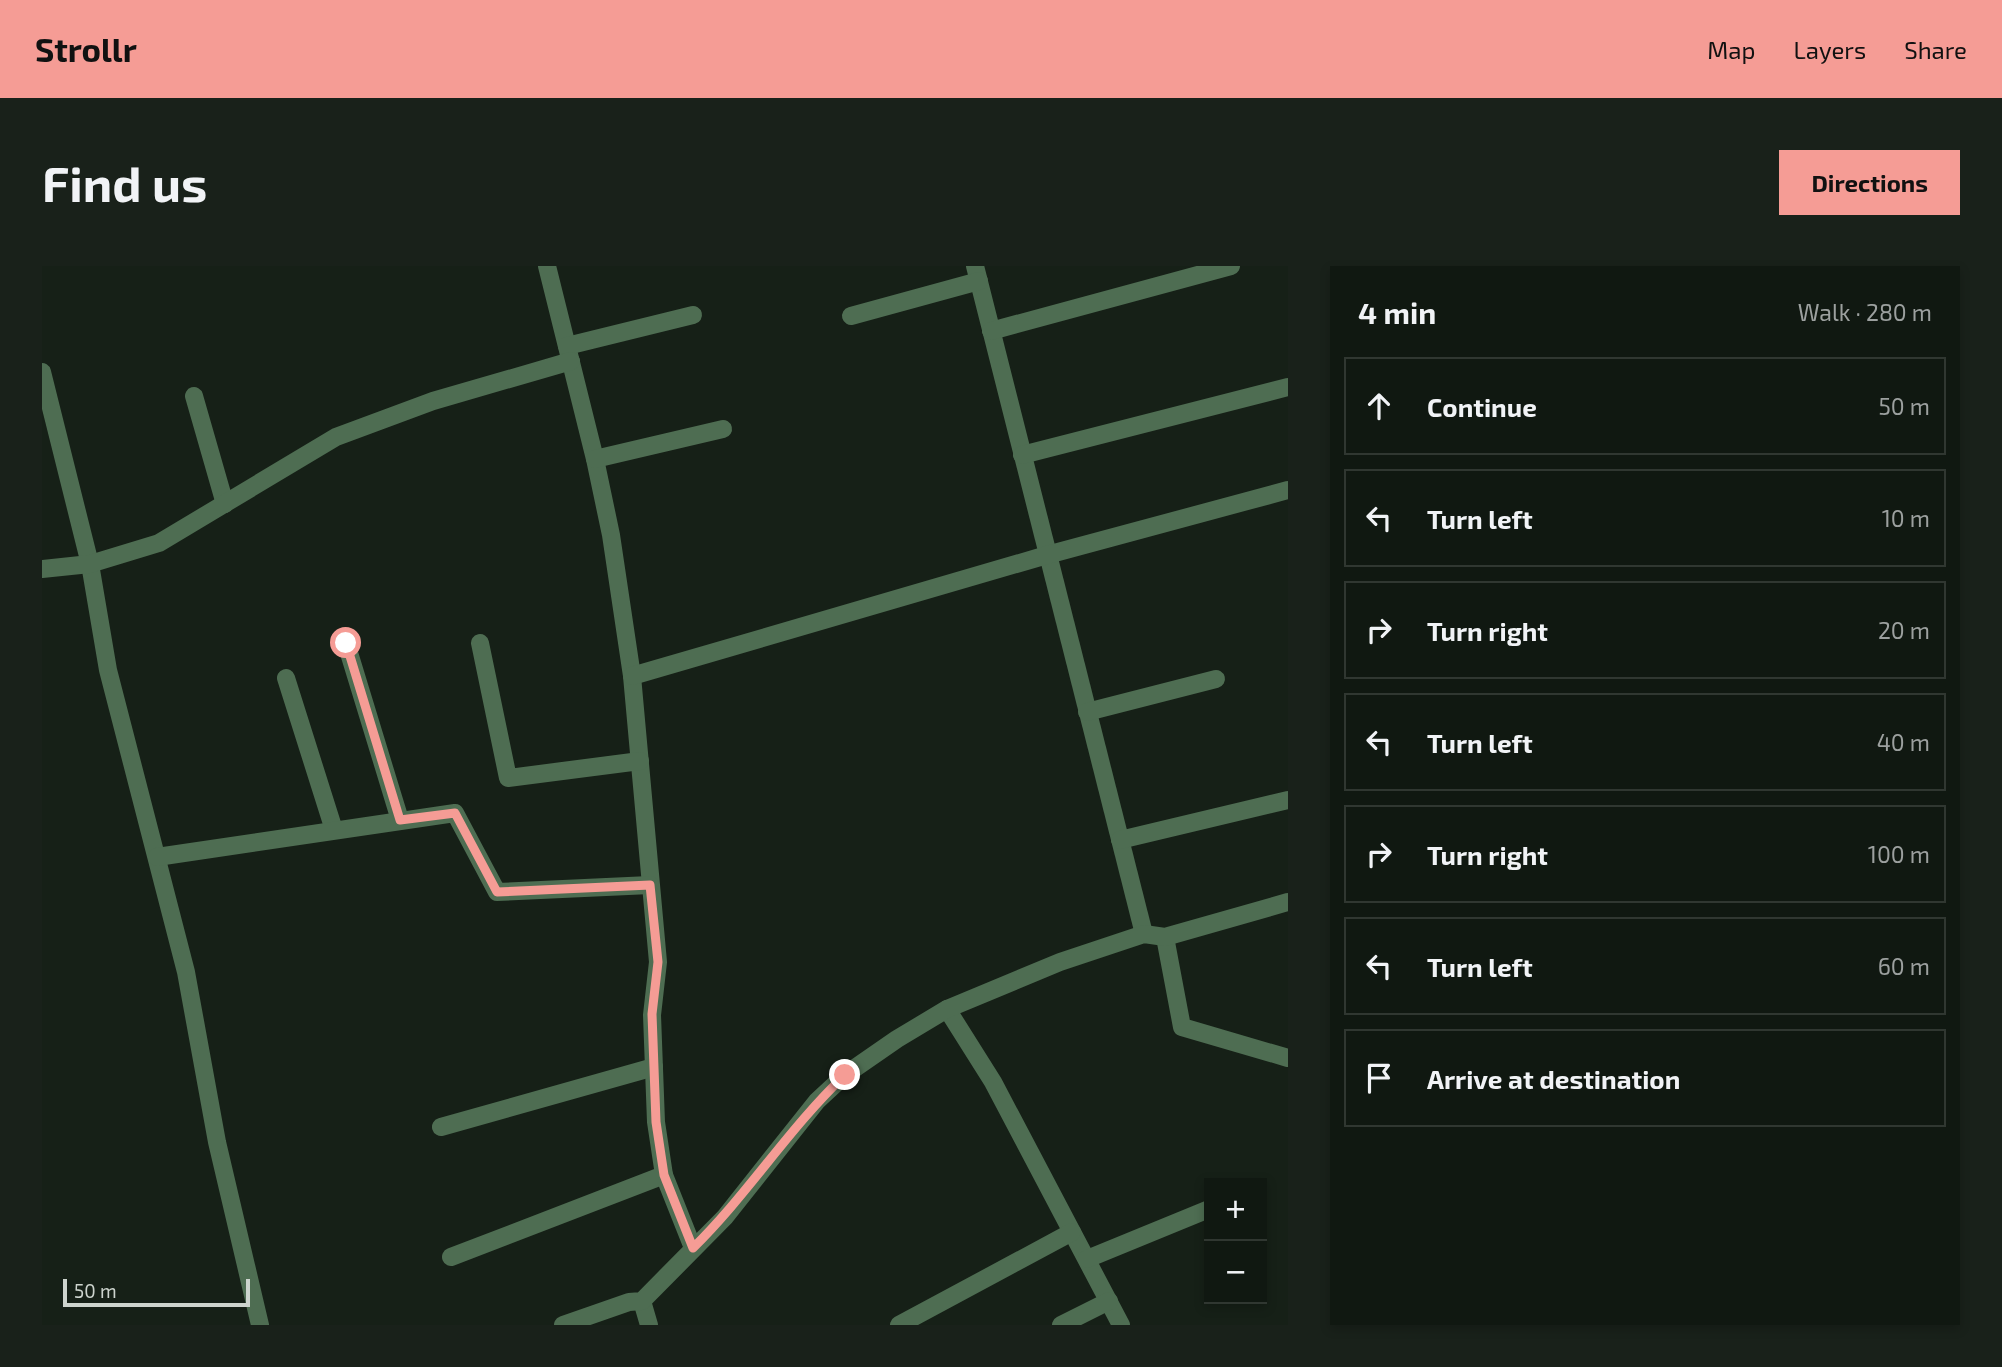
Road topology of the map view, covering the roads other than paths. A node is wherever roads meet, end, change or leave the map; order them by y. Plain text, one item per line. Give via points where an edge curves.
1 (547, 266) edge
2 (1231, 266) edge
3 (977, 274) edge
4 (693, 315) dead end
5 (851, 316) dead end
6 (990, 331) junction
7 (569, 354) junction
8 (42, 372) edge
9 (1288, 387) edge
10 (194, 396) dead end
11 (723, 429) dead end
12 (1022, 455) junction
13 (595, 459) junction
14 (1288, 490) edge
15 (225, 504) junction
16 (1046, 555) junction
17 (90, 565) junction
18 (42, 569) edge
19 (346, 643) dead end
20 (480, 643) dead end
21 (632, 676) junction
22 (286, 678) dead end
23 (1216, 679) dead end
24 (1087, 712) junction
25 (640, 761) junction
26 (1288, 800) edge
27 (400, 820) junction
28 (334, 830) junction
29 (1120, 840) junction
30 (157, 857) junction
31 (650, 885) junction
32 (1288, 902) edge
33 (1144, 934) junction
34 (1165, 937) junction
35 (947, 1009) junction
36 (1288, 1058) edge
37 (654, 1067) junction
38 (441, 1127) dead end
39 (664, 1175) junction
40 (1204, 1211) edge
41 (1072, 1232) junction
42 (693, 1248) junction
43 (451, 1257) dead end
44 (1087, 1259) junction
45 (642, 1301) junction
46 (1109, 1301) junction
47 (260, 1325) edge
48 (563, 1325) edge
49 (649, 1325) edge
50 (899, 1325) edge
51 (1061, 1325) edge
52 (1121, 1325) edge

1 - 7 street
2 - 6 street
3 - 5 street
3 - 6 street
4 - 7 street
6 - 12 street
7 - 13 street
7 - 15 street via 336,438
8 - 17 street
9 - 12 street
10 - 15 street
11 - 13 street
12 - 16 street
13 - 21 street
14 - 16 street
15 - 17 street via 159,543
16 - 21 street
16 - 24 street
17 - 18 street
17 - 30 street via 108,670
19 - 27 street
20 - 25 street via 508,778
21 - 25 street
22 - 28 street
23 - 24 street
24 - 29 street
25 - 31 street
26 - 29 street
27 - 28 street
27 - 31 street via 455,813 497,892
28 - 30 street
29 - 33 street
30 - 47 street via 186,972 217,1142
31 - 37 street via 658,962 652,1014
32 - 34 street
33 - 34 street
33 - 35 street via 1060,962
34 - 36 street via 1182,1027
35 - 41 street via 993,1083
35 - 42 street via 845,1075 817,1101 725,1217
37 - 38 street
37 - 39 street
39 - 42 street
39 - 43 street
40 - 44 street
41 - 44 street
41 - 50 street
42 - 45 street
44 - 46 street
45 - 48 street
45 - 49 street
46 - 51 street
46 - 52 street

